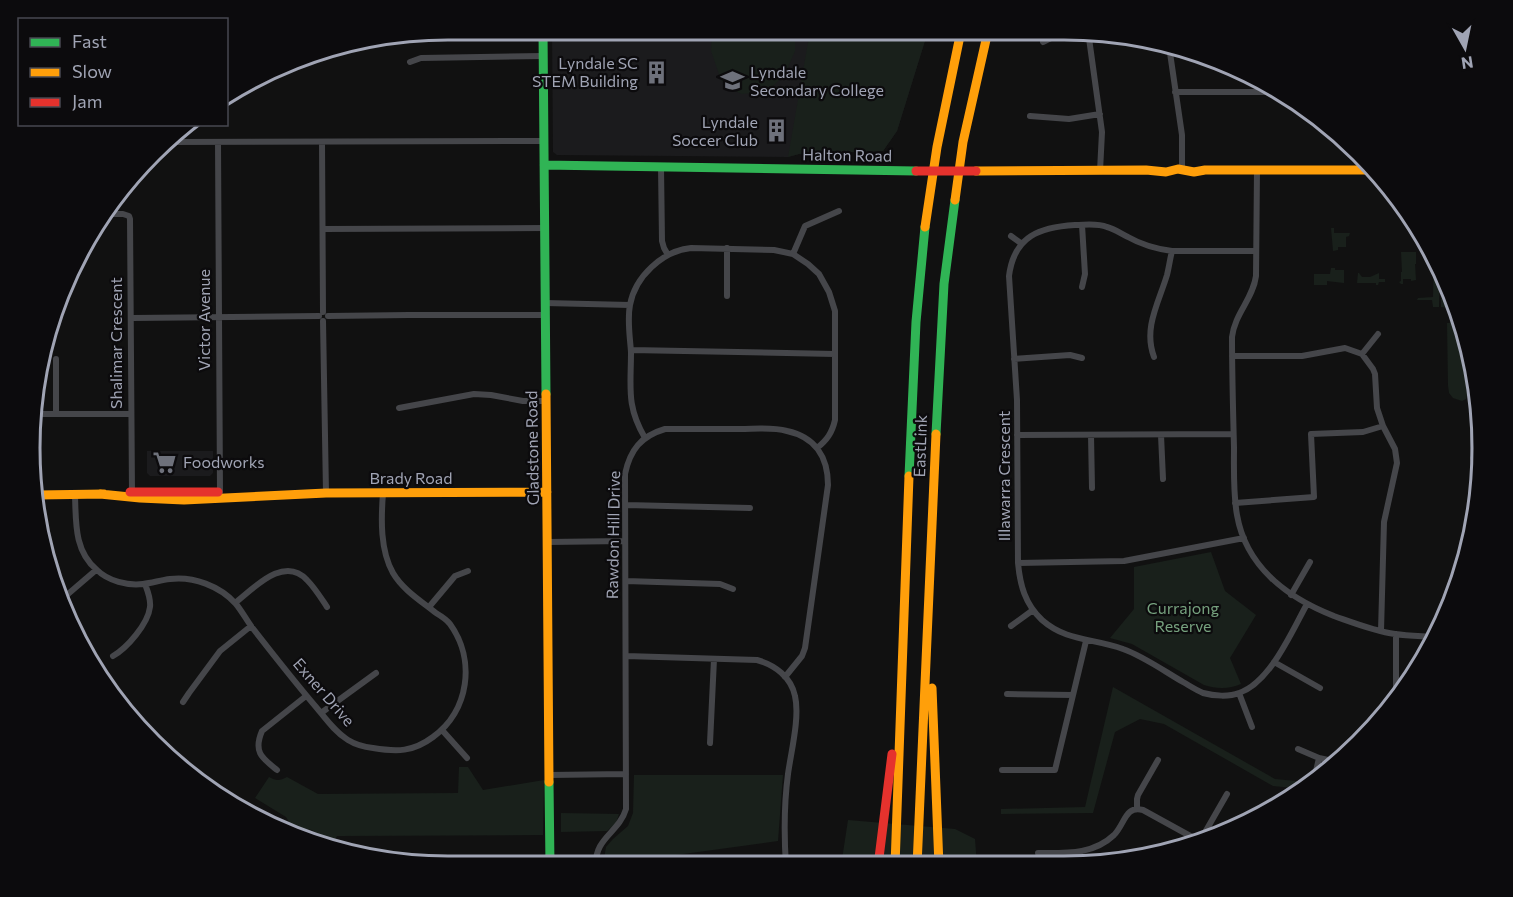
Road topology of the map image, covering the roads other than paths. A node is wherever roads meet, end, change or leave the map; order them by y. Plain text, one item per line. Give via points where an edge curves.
1 (543, 40) edge
2 (959, 40) edge
3 (986, 40) edge
4 (1046, 40) edge
5 (1089, 41) edge
6 (1042, 42) dead end
7 (1169, 54) edge
8 (543, 57) junction
9 (410, 62) dead end
10 (1175, 92) junction
11 (1262, 92) edge
12 (1100, 114) junction
13 (1030, 116) dead end
14 (543, 141) junction
15 (179, 142) edge
16 (218, 142) junction
17 (322, 142) junction
18 (544, 165) junction
19 (661, 167) junction
20 (1182, 167) junction
21 (1257, 170) junction
22 (1362, 170) edge
23 (1100, 171) junction
24 (839, 211) dead end
25 (115, 214) edge
26 (1082, 225) junction
27 (545, 228) junction
28 (323, 229) junction
29 (1011, 236) dead end
30 (1022, 244) junction
31 (727, 248) junction
32 (1172, 251) junction
33 (1256, 251) junction
34 (793, 254) junction
35 (668, 255) junction
36 (1082, 287) dead end
37 (727, 296) dead end
38 (545, 303) junction
39 (630, 305) junction
40 (546, 315) junction
41 (323, 316) junction
42 (219, 317) junction
43 (132, 318) junction
44 (1378, 334) dead end
45 (631, 350) junction
46 (835, 354) junction
47 (1362, 354) junction
48 (1232, 356) junction
49 (1154, 357) dead end
50 (1082, 358) dead end
51 (56, 359) dead end
52 (1014, 359) junction
53 (546, 401) junction
54 (399, 408) dead end
55 (42, 414) edge
56 (56, 414) junction
57 (131, 414) junction
58 (1383, 426) junction
59 (1233, 434) junction
60 (1017, 435) junction
61 (1091, 435) junction
62 (1161, 435) junction
63 (645, 438) junction
64 (817, 448) junction
65 (1163, 479) dead end
66 (1092, 488) dead end
67 (548, 492) junction
68 (326, 493) junction
69 (383, 493) junction
70 (220, 494) junction
71 (43, 495) edge
72 (75, 495) junction
73 (132, 495) junction
74 (1235, 503) junction
75 (626, 505) junction
76 (750, 508) dead end
77 (1244, 538) junction
78 (625, 541) junction
79 (548, 542) junction
80 (1310, 562) dead end
81 (1018, 563) junction
82 (96, 570) junction
83 (468, 571) dead end
84 (626, 581) junction
85 (146, 584) junction
86 (734, 589) dead end
87 (68, 594) edge
88 (1291, 595) junction
89 (235, 603) junction
90 (1307, 604) junction
91 (327, 607) dead end
92 (429, 607) junction
93 (1033, 610) junction
94 (251, 626) junction
95 (928, 626) junction
96 (1011, 626) dead end
97 (1381, 631) junction
98 (1396, 634) junction
99 (1426, 636) edge
100 (1086, 640) junction
101 (113, 656) dead end
102 (626, 656) junction
103 (714, 658) junction
104 (1274, 662) junction
105 (376, 673) dead end
106 (901, 675) junction
107 (785, 677) junction
108 (1396, 686) edge
109 (1320, 688) dead end
110 (1239, 693) junction
111 (1007, 694) dead end
112 (1072, 694) junction
113 (306, 696) junction
114 (183, 702) dead end
115 (321, 712) junction
116 (1252, 727) dead end
117 (442, 730) junction
118 (710, 743) dead end
119 (1298, 748) dead end
120 (467, 758) dead end
121 (1319, 758) junction
122 (1158, 760) dead end
123 (1328, 760) edge
124 (1316, 769) edge
125 (277, 770) dead end
126 (1002, 770) dead end
127 (626, 774) junction
128 (549, 775) junction
129 (1227, 794) dead end
130 (1137, 808) junction
131 (1207, 831) edge
132 (1191, 837) edge
133 (1038, 853) dead end
134 (550, 856) edge
135 (596, 856) edge
136 (785, 856) edge
137 (879, 856) edge
138 (895, 856) edge
139 (917, 856) edge
140 (939, 856) edge

1 - 8 main road, Gladstone Road
2 - 106 main road, EastLink via 936,152 919,280
3 - 95 main road, EastLink via 963,142 945,273
4 - 6 street
5 - 12 street
7 - 10 street
8 - 9 street via 421,57
8 - 14 main road, Gladstone Road
10 - 11 street
10 - 20 street
12 - 13 street via 1069,119
12 - 23 street
14 - 17 street
14 - 18 main road, Gladstone Road
15 - 16 street
16 - 17 street
16 - 42 street, Victor Avenue
17 - 28 street
18 - 19 main road, Halton Road
18 - 27 main road, Gladstone Road
19 - 23 main road, Halton Road, bridge
19 - 35 street via 662,241
20 - 21 main road, Halton Road via 1194,172
20 - 23 main road, Halton Road via 1166,172
21 - 22 main road, Halton Road
21 - 33 street
24 - 34 street via 805,226
25 - 43 street, Shalimar Crescent via 126,214 130,219
26 - 30 street via 1047,228
26 - 32 street via 1107,227 1145,245
26 - 36 street
27 - 28 street
27 - 38 main road, Gladstone Road
28 - 41 street
29 - 30 street
30 - 52 street, Illawarra Crescent via 1013,258 1009,276
31 - 34 street
31 - 35 street via 685,249
31 - 37 street
32 - 33 street
32 - 49 street via 1150,330
33 - 48 street via 1255,284 1234,324
34 - 46 street via 819,273 829,292 834,311
35 - 39 street via 650,268
38 - 39 street
38 - 40 main road, Gladstone Road
39 - 45 street
40 - 41 street
40 - 53 main road, Gladstone Road
41 - 42 street
41 - 68 street
42 - 43 street
42 - 70 street, Victor Avenue
43 - 57 street, Shalimar Crescent
44 - 47 street
45 - 46 street
45 - 63 street via 631,407
46 - 64 street via 835,420 827,440
47 - 48 street via 1345,348 1302,356
47 - 58 street via 1375,374 1377,408
48 - 59 street
50 - 52 street via 1070,355
51 - 56 street
52 - 60 street, Illawarra Crescent
53 - 54 street via 474,394
53 - 67 main road, Gladstone Road
55 - 56 street
56 - 57 street
57 - 73 street, Shalimar Crescent
58 - 74 street via 1355,433 1311,434 1314,497
58 - 97 street via 1397,463 1384,522
59 - 62 street
59 - 74 street
60 - 61 street
60 - 81 street, Illawarra Crescent
61 - 62 street
61 - 66 street
62 - 65 street
63 - 64 street via 665,429 785,430 804,437
63 - 75 street, Rawdon Hill Drive via 628,461
64 - 107 street via 827,466 828,485 805,648
67 - 69 main road, Brady Road
67 - 79 main road, Gladstone Road
68 - 69 main road, Brady Road
68 - 70 main road, Brady Road
69 - 92 street, Exner Drive via 383,543 388,562 405,588
70 - 73 main road, Brady Road via 184,500
71 - 72 main road, Brady Road
72 - 73 main road, Brady Road
72 - 82 street via 79,545
74 - 77 street
75 - 76 street
75 - 78 street, Rawdon Hill Drive
77 - 81 street via 1125,561
77 - 88 street via 1263,571
78 - 79 street
78 - 84 street, Rawdon Hill Drive
79 - 128 main road, Gladstone Road
80 - 88 street
81 - 93 street, Illawarra Crescent via 1021,585
82 - 85 street, Exner Drive via 126,584
82 - 87 street
83 - 92 street via 455,576
84 - 86 street via 720,584
84 - 102 street, Rawdon Hill Drive
85 - 89 street, Exner Drive via 194,580 219,590
85 - 101 street via 150,605 147,617 125,648
88 - 90 street
89 - 91 street via 270,575 288,571 308,580
89 - 94 street, Exner Drive
90 - 97 street
90 - 104 street
92 - 117 street, Exner Drive via 449,623 466,663 465,686 457,712
93 - 96 street
93 - 100 street, Illawarra Crescent via 1058,631
94 - 113 street, Exner Drive
94 - 114 street via 220,651
95 - 139 main road, EastLink
95 - 140 main road
97 - 98 street
98 - 99 street
98 - 108 street
100 - 110 street, Illawarra Crescent via 1127,650 1205,693
100 - 112 street
102 - 103 street
102 - 127 street, Rawdon Hill Drive
103 - 107 street via 757,660 773,666
103 - 118 street
104 - 109 street
104 - 110 street via 1261,679
105 - 115 street
106 - 137 main road
106 - 138 main road, EastLink
107 - 136 street via 795,695 797,712 787,777
110 - 116 street
111 - 112 street
112 - 126 street via 1055,770
113 - 115 street, Exner Drive
113 - 125 street via 261,731 258,751
115 - 117 street, Exner Drive via 346,739 359,746 393,752 421,745
117 - 120 street
119 - 121 street
121 - 123 street
121 - 124 street
122 - 130 street via 1138,795
127 - 128 street
127 - 135 street, Rawdon Hill Drive via 625,814 604,839
128 - 134 main road, Gladstone Road
129 - 131 street
130 - 132 street
130 - 133 street via 1129,811 1114,835 1095,848 1076,853

